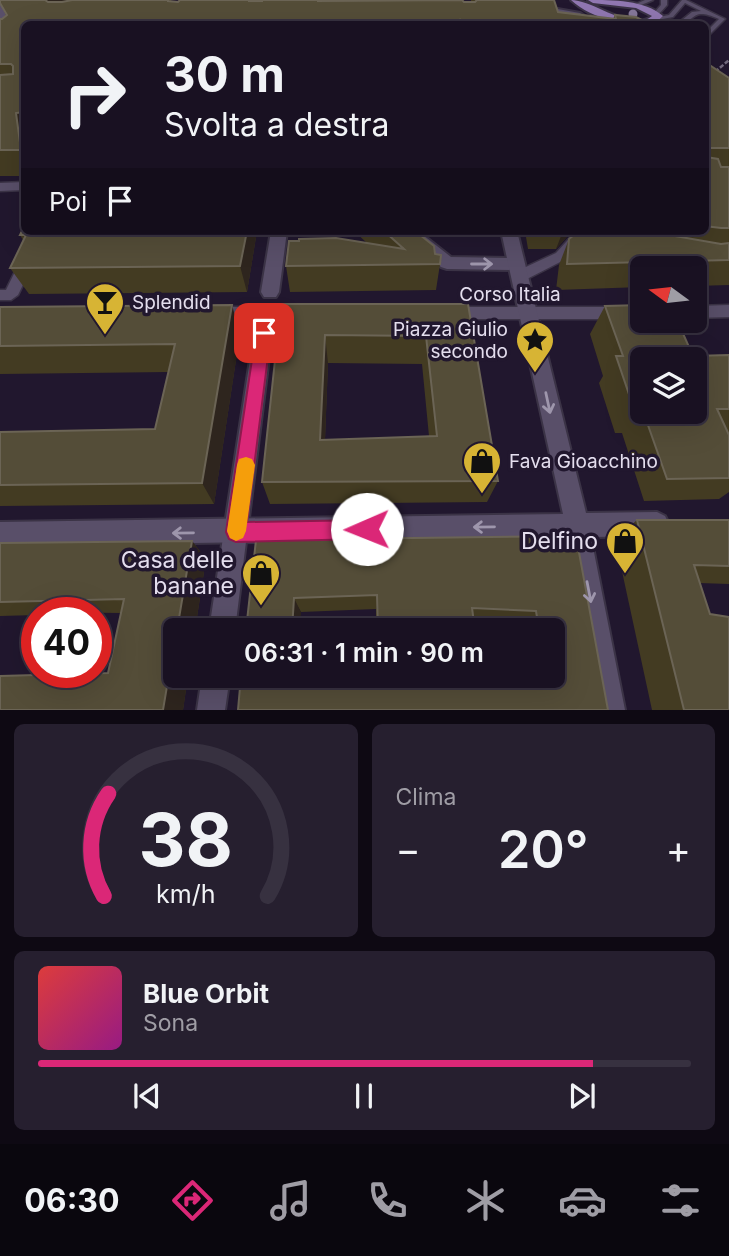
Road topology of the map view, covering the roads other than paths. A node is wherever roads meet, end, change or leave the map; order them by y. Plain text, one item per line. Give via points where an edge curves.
1 (3, 0) edge
2 (576, 0) edge
3 (593, 0) edge
4 (664, 0) edge
5 (684, 0) edge
6 (615, 2) edge
7 (645, 2) edge
8 (554, 5) edge
9 (540, 11) edge
10 (714, 13) junction
11 (653, 20) edge
12 (586, 21) edge
13 (614, 21) edge
14 (683, 21) edge
15 (709, 34) edge
16 (0, 41) edge
17 (21, 186) edge
18 (0, 187) edge
19 (0, 196) edge
20 (21, 196) edge
21 (40, 235) edge
22 (278, 235) edge
23 (413, 235) edge
24 (510, 235) edge
25 (582, 238) edge
26 (519, 270) junction
27 (270, 292) joint
28 (0, 295) edge
29 (729, 311) edge
30 (707, 312) edge
31 (197, 313) edge
32 (322, 313) edge
33 (433, 313) edge
34 (529, 313) junction
35 (630, 313) edge
36 (265, 323) junction
37 (674, 524) edge
38 (577, 525) junction
39 (236, 532) junction
40 (0, 534) edge
41 (224, 618) edge
42 (214, 688) edge
43 (211, 710) edge
44 (611, 710) edge

1 - 16 street via 2,22 13,38
2 - 13 main road
3 - 6 main road
4 - 11 lane
5 - 10 lane
5 - 11 lane via 671,16
6 - 7 main road
6 - 13 main road via 606,9
7 - 11 main road
8 - 9 street
8 - 12 street
10 - 14 lane via 694,13
10 - 15 lane via 722,23
17 - 18 street
19 - 20 street
21 - 28 street via 11,295
22 - 27 street
23 -> 26 street via 447,263
24 - 26 street
25 - 26 street via 561,256
26 - 34 street
27 - 36 street
29 - 30 street
31 - 36 street
32 - 36 street
33 - 34 street, Corso Italia
34 - 35 street, Corso Italia
34 -> 38 street
36 - 39 street
37 - 38 street
38 -> 39 street
38 -> 44 street
39 -> 40 street
39 - 41 street
42 - 43 street

